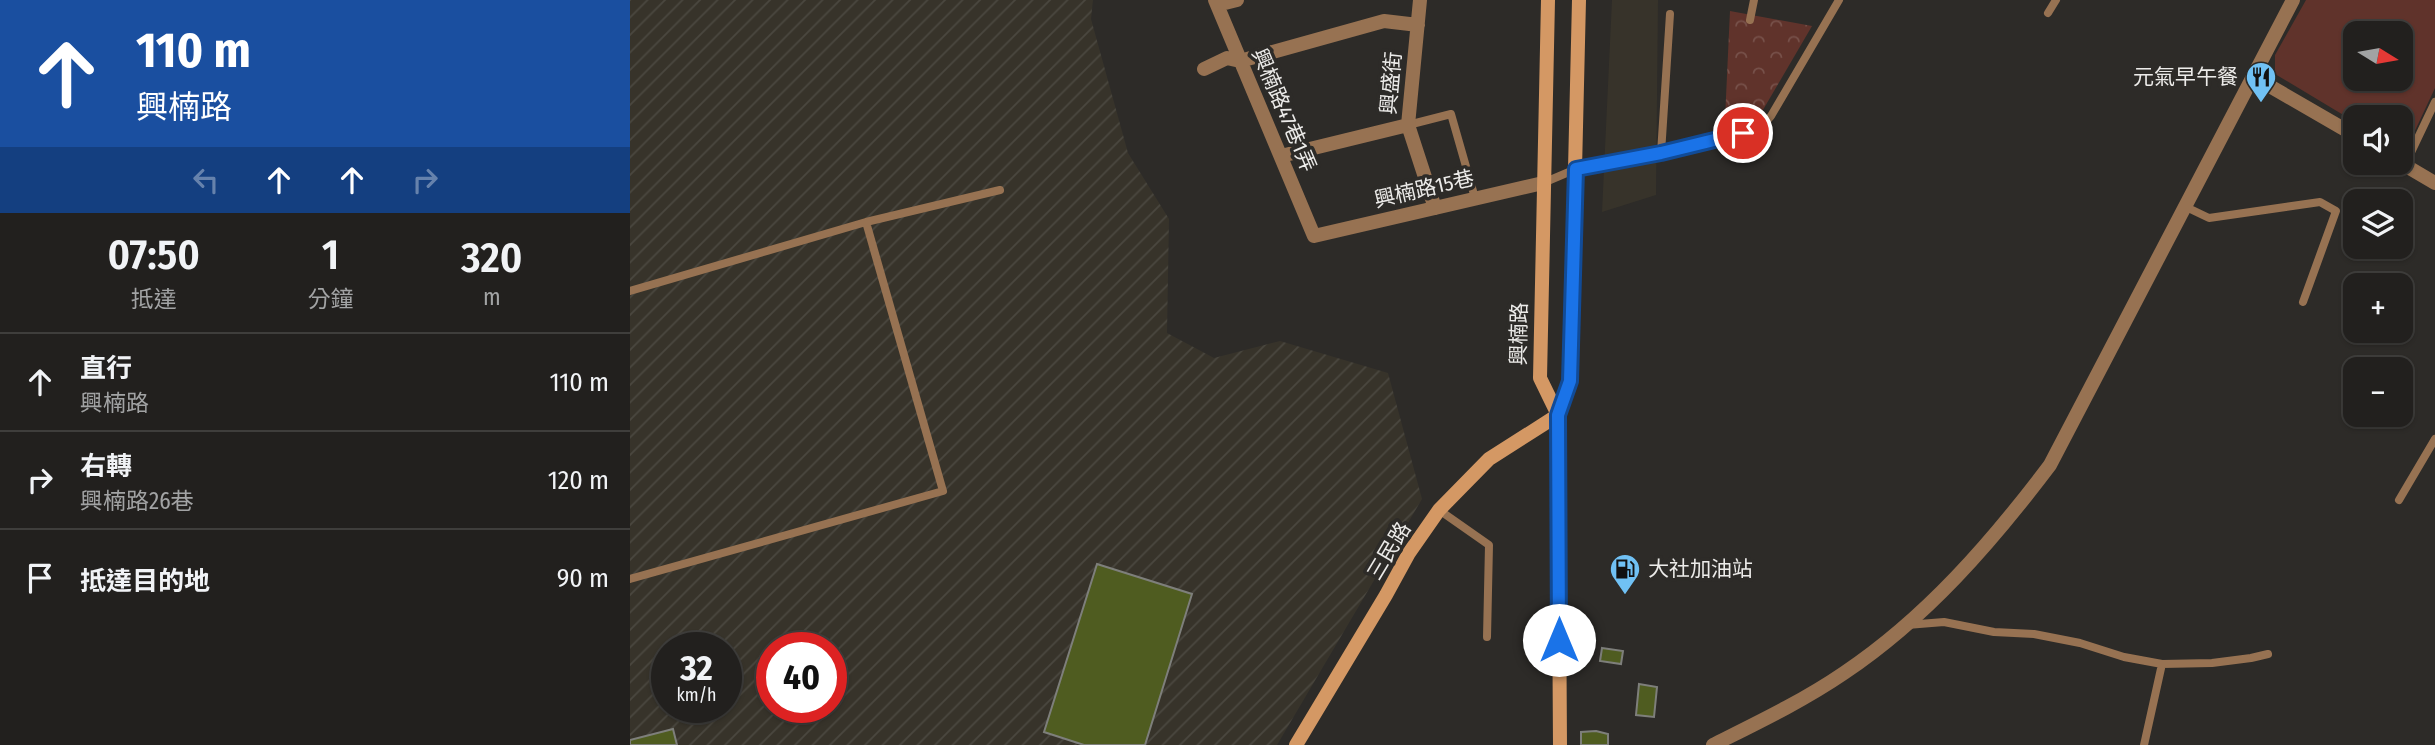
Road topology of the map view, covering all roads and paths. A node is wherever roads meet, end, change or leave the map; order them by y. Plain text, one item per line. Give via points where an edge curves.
1 (1237, 0) edge
2 (1420, 0) edge
3 (1548, 0) edge
4 (1579, 0) edge
5 (1754, 0) edge
6 (1839, 0) edge
7 (2056, 0) edge
8 (2293, 0) edge
9 (1216, 3) edge
10 (2048, 13) dead end
11 (1670, 14) dead end
12 (1750, 20) dead end
13 (1418, 25) junction
14 (1240, 61) junction
15 (1204, 69) dead end
16 (2254, 77) junction
17 (2435, 102) edge
18 (1408, 125) junction
19 (2343, 128) edge
20 (2413, 145) edge
21 (1661, 153) junction
22 (1281, 156) junction
23 (1576, 169) junction
24 (2413, 170) edge
25 (1543, 183) junction
26 (2435, 183) edge
27 (1000, 190) dead end
28 (1475, 198) junction
29 (2186, 207) junction
30 (1435, 208) junction
31 (866, 222) junction
32 (1314, 236) joint
33 (630, 291) edge
34 (2303, 302) dead end
35 (1558, 415) junction
36 (2435, 439) edge
37 (2399, 500) dead end
38 (1439, 510) junction
39 (630, 579) edge
40 (1904, 625) junction
41 (1487, 638) dead end
42 (2268, 654) dead end
43 (2162, 664) junction
44 (1296, 745) edge
45 (1560, 745) edge
46 (1713, 745) edge
47 (2144, 745) edge

1 - 9 street
2 - 13 street, 興盛街
3 - 25 street, 興楠路
4 - 23 street
5 - 12 lane
6 - 21 lane via 1761,127
7 - 10 lane
8 - 16 street
9 - 14 street, 興楠路47巷1弄
11 - 21 lane
13 - 14 street via 1384,22
13 - 18 street, 興盛街
14 - 15 street via 1227,58
14 - 22 street, 興楠路47巷1弄
16 - 19 street
16 - 29 street
17 - 20 lane
18 - 22 street
18 - 28 lane via 1451,114
18 - 30 street, 興盛街
21 - 23 lane
22 - 32 street, 興楠路47巷1弄
23 - 25 lane
23 - 35 street via 1570,381
24 - 26 street
25 - 28 street, 興楠路15巷
25 - 35 street, 興楠路 via 1540,378
27 - 31 lane
28 - 30 street, 興楠路15巷
29 - 34 lane via 2209,218 2320,202 2336,211
29 - 40 street via 2050,465 2008,521 1945,589
30 - 32 street, 興楠路15巷
31 - 33 lane
31 - 39 lane via 943,491
35 - 38 street, 三民路 via 1489,459
35 - 45 street
36 - 37 lane
38 - 41 lane via 1489,545
38 - 44 street, 三民路
40 - 43 lane via 1944,622 2034,634
40 - 46 street via 1843,674
42 - 43 lane via 2212,663
43 - 47 lane

